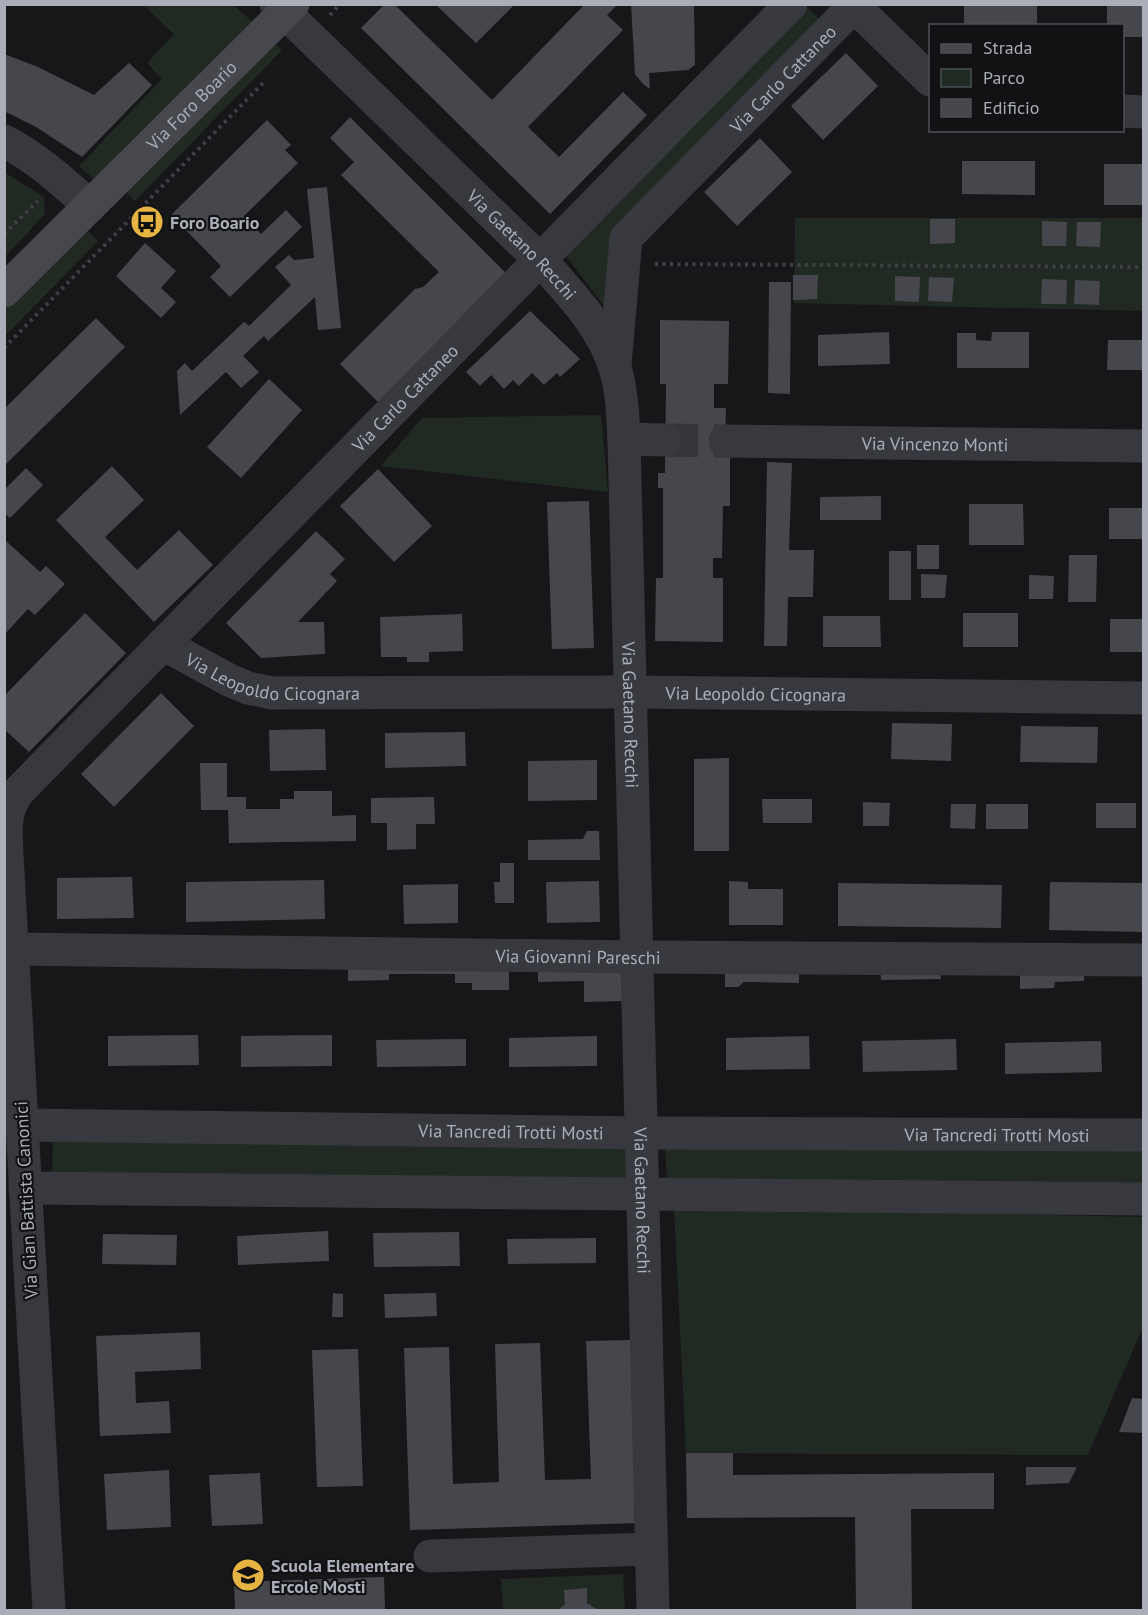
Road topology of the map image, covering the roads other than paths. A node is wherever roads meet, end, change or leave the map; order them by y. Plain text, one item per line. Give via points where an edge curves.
1 (791, 4) edge
2 (853, 5) edge
3 (284, 7) edge
4 (929, 79) edge
5 (1124, 111) edge
6 (1143, 112) edge
7 (4, 141) edge
8 (90, 206) junction
9 (541, 261) junction
10 (4, 291) edge
11 (615, 367) junction
12 (624, 440) junction
13 (665, 440) tunnel mouth
14 (725, 441) tunnel mouth
15 (1143, 446) edge
16 (163, 644) junction
17 (630, 692) junction
18 (1143, 698) edge
19 (18, 792) joint
20 (5, 835) edge
21 (12, 949) junction
22 (636, 957) junction
23 (1143, 960) edge
24 (22, 1125) junction
25 (641, 1133) junction
26 (1143, 1135) edge
27 (26, 1188) junction
28 (642, 1194) junction
29 (1143, 1199) edge
30 (651, 1549) junction
31 (430, 1556) dead end
32 (49, 1611) edge
33 (653, 1611) edge

1 - 9 street, Via Carlo Cattaneo
2 - 4 street
2 - 11 street, Via Carlo Cattaneo via 626,238
3 - 8 street, Via Foro Boario
3 - 9 street, Via Gaetano Recchi via 309,36
5 - 6 street
7 - 8 street via 47,168
8 - 10 street, Via Foro Boario
9 - 11 street, Via Gaetano Recchi via 590,320
9 - 16 street, Via Carlo Cattaneo
11 - 12 street, Via Gaetano Recchi
12 - 13 street
12 - 17 street, Via Gaetano Recchi
14 - 15 street, Via Vincenzo Monti
16 - 17 street, Via Leopoldo Cicognara via 229,681 272,693
16 - 19 street, Via Carlo Cattaneo
17 - 18 street, Via Leopoldo Cicognara
17 - 22 street, Via Gaetano Recchi
19 - 20 street, Via Gian Battista Canonici via 7,813
20 - 21 street, Via Gian Battista Canonici
21 - 22 street, Via Giovanni Pareschi
21 - 24 street, Via Gian Battista Canonici
22 - 23 street, Via Giovanni Pareschi
22 - 25 street, Via Gaetano Recchi
24 - 25 street, Via Tancredi Trotti Mosti
24 - 27 street, Via Gian Battista Canonici
25 - 26 street, Via Tancredi Trotti Mosti
25 - 28 street, Via Gaetano Recchi
27 - 28 street
27 - 32 street, Via Gian Battista Canonici
28 - 29 street
28 - 30 street, Via Gaetano Recchi
30 - 31 street
30 - 33 street, Via Gaetano Recchi

